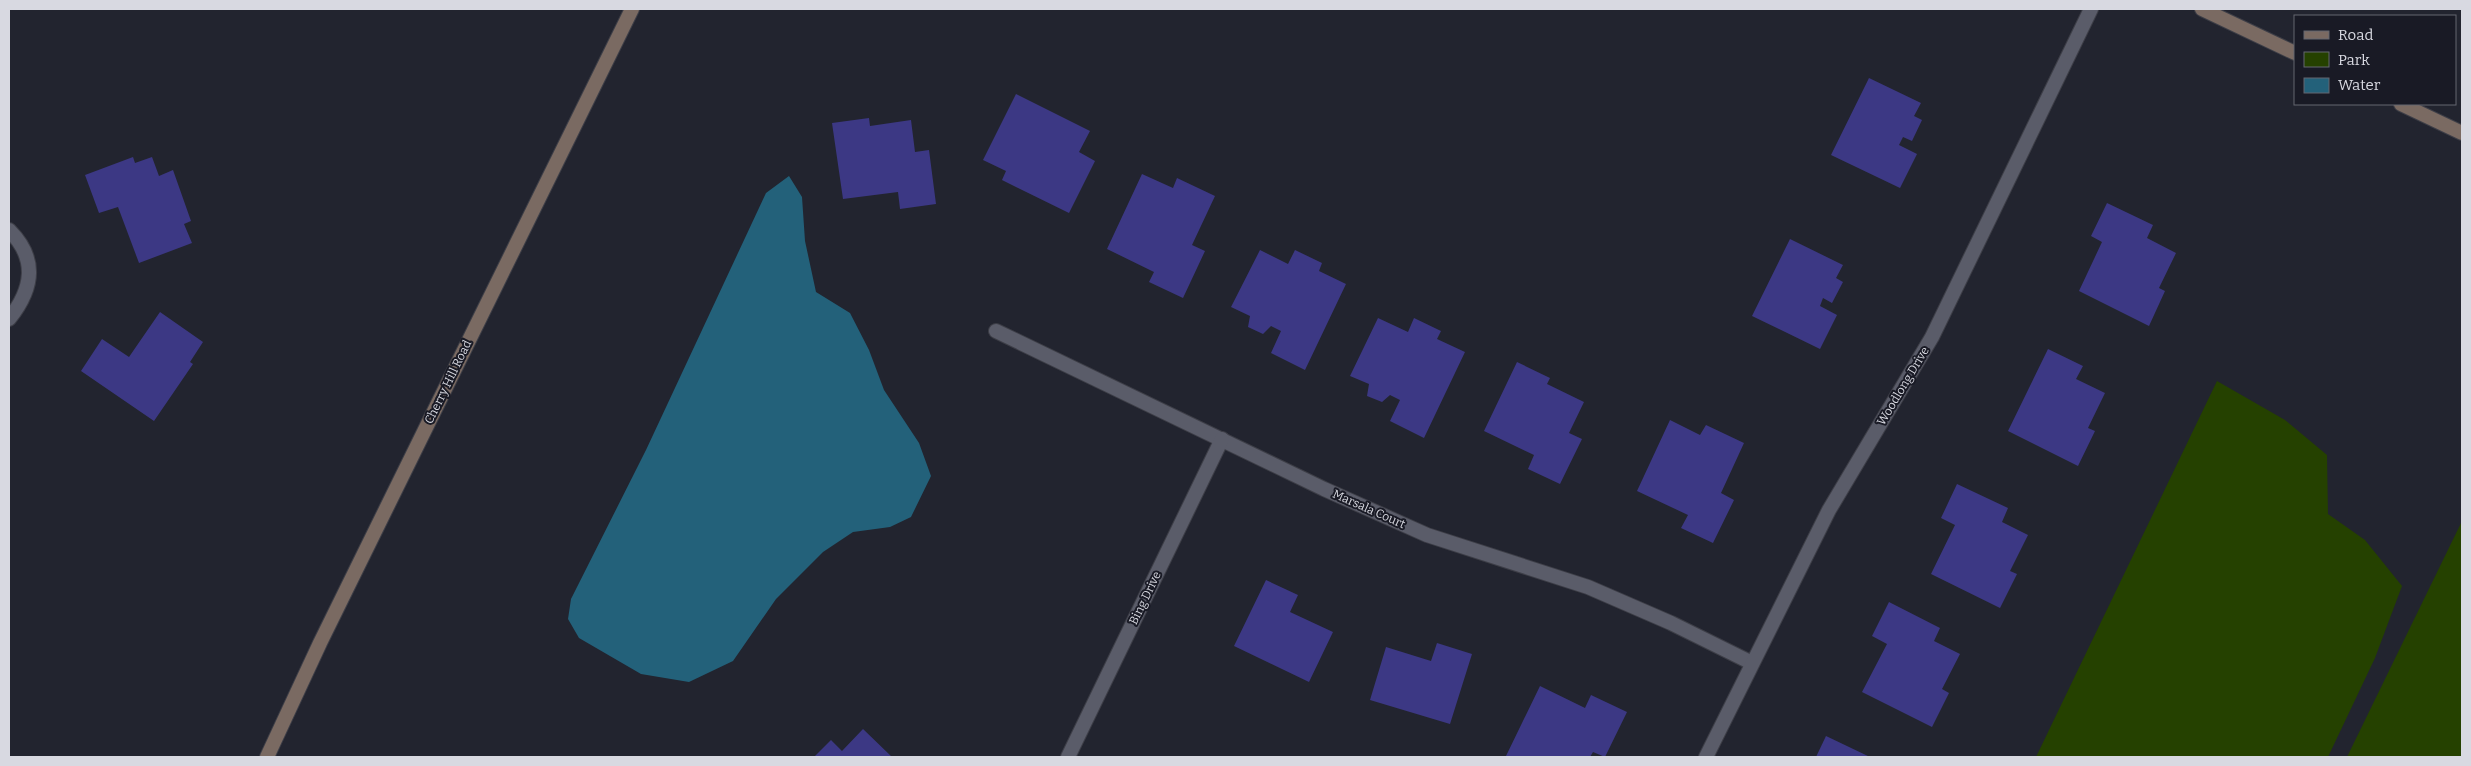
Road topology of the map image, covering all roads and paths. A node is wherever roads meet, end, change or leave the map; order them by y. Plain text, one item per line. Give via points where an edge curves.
1 (632, 9) edge
2 (2091, 9) edge
3 (2202, 9) edge
4 (2294, 53) edge
5 (2404, 105) edge
6 (2462, 133) edge
7 (9, 230) edge
8 (9, 318) edge
9 (996, 331) dead end
10 (1222, 439) junction
11 (1752, 663) junction
12 (267, 757) edge
13 (1068, 757) edge
14 (1706, 757) edge

1 - 12 main road, Cherry Hill Road
2 - 11 street, Woodlong Drive via 1932,338 1829,510
3 - 4 main road
5 - 6 main road
7 - 8 street via 27,254 30,268 22,302
9 - 10 street, Marsala Court
10 - 11 street, Marsala Court via 1427,535 1588,587
10 - 13 street, Bing Drive
11 - 14 street, Woodlong Drive

